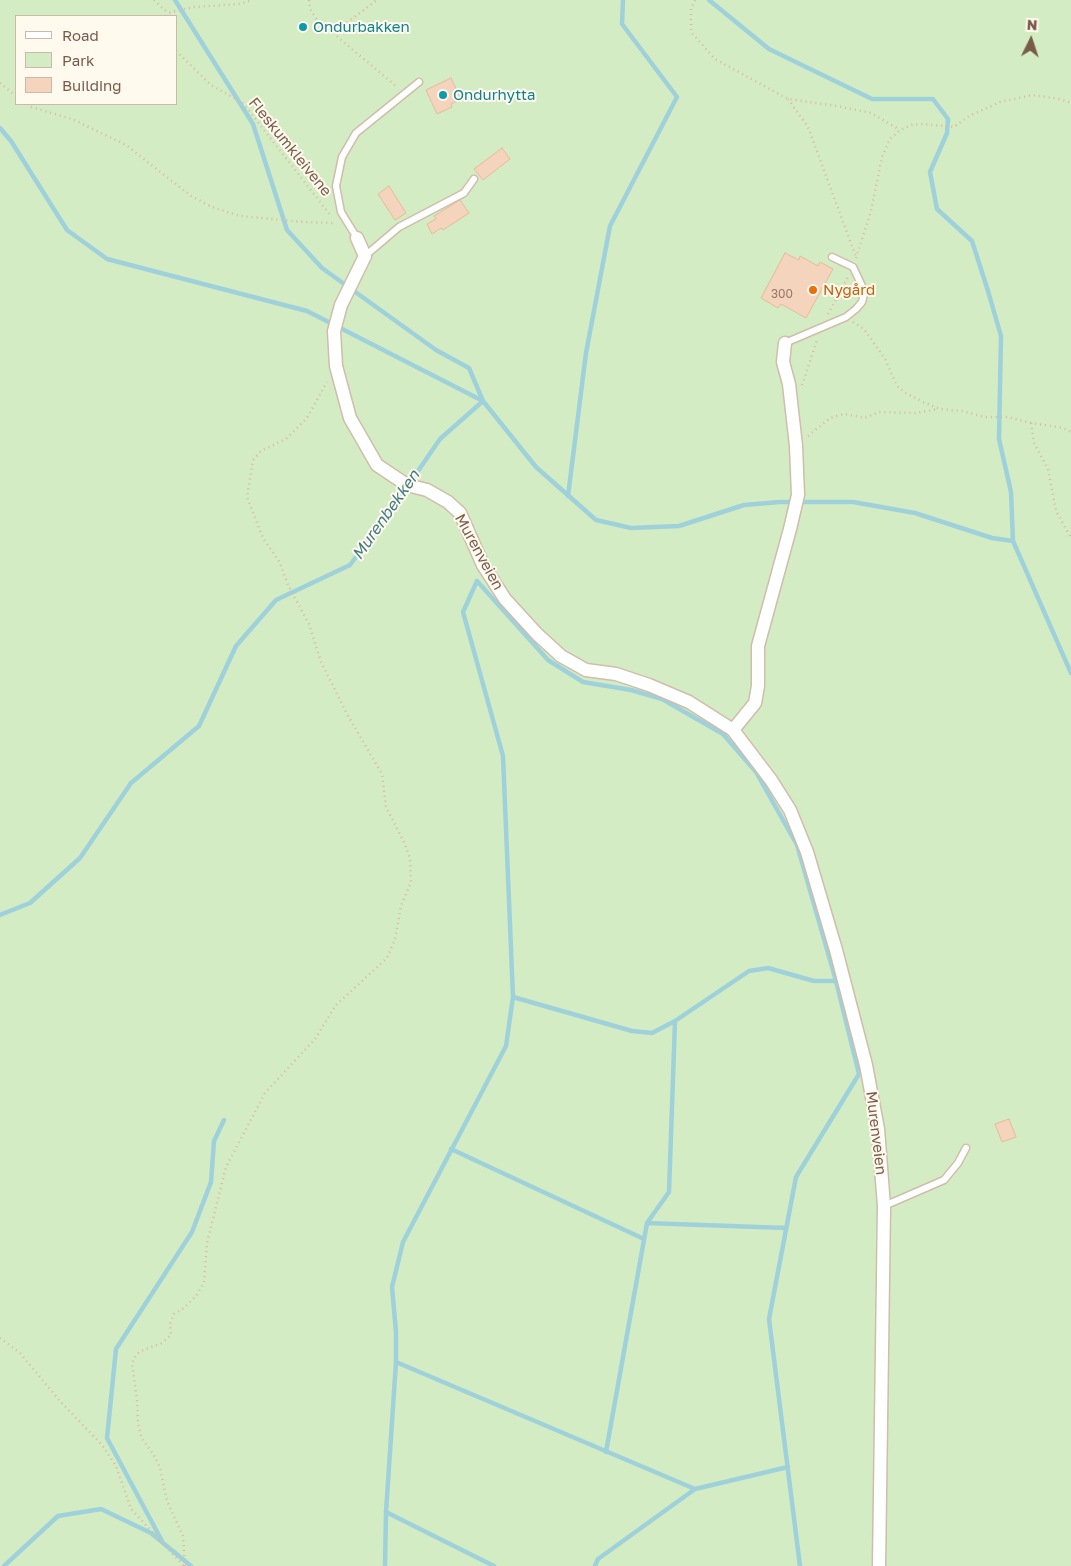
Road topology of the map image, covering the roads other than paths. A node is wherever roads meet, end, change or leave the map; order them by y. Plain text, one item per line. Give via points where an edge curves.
1 (418, 82) dead end
2 (474, 179) dead end
3 (357, 238) joint
4 (365, 256) junction
5 (832, 257) dead end
6 (786, 343) joint
7 (733, 730) junction
8 (966, 1148) dead end
9 (884, 1206) junction
10 (879, 1566) edge

1 - 3 lane via 356,133 342,157 336,186 340,212
2 - 4 lane via 464,193 399,227
3 - 4 street
4 - 7 street, Murenveien via 340,305 334,331 336,366 350,418 377,465 408,485 427,490 448,502 460,513 483,565 506,598 561,656 586,670 616,674 681,698
5 - 6 lane via 853,267 864,294 862,302 846,317
6 - 7 street via 783,362 789,384 796,446 798,495 758,646 755,703
7 - 9 street, Murenveien via 790,810 807,852 866,1065 878,1129
8 - 9 lane via 944,1180
9 - 10 street, Murenveien

